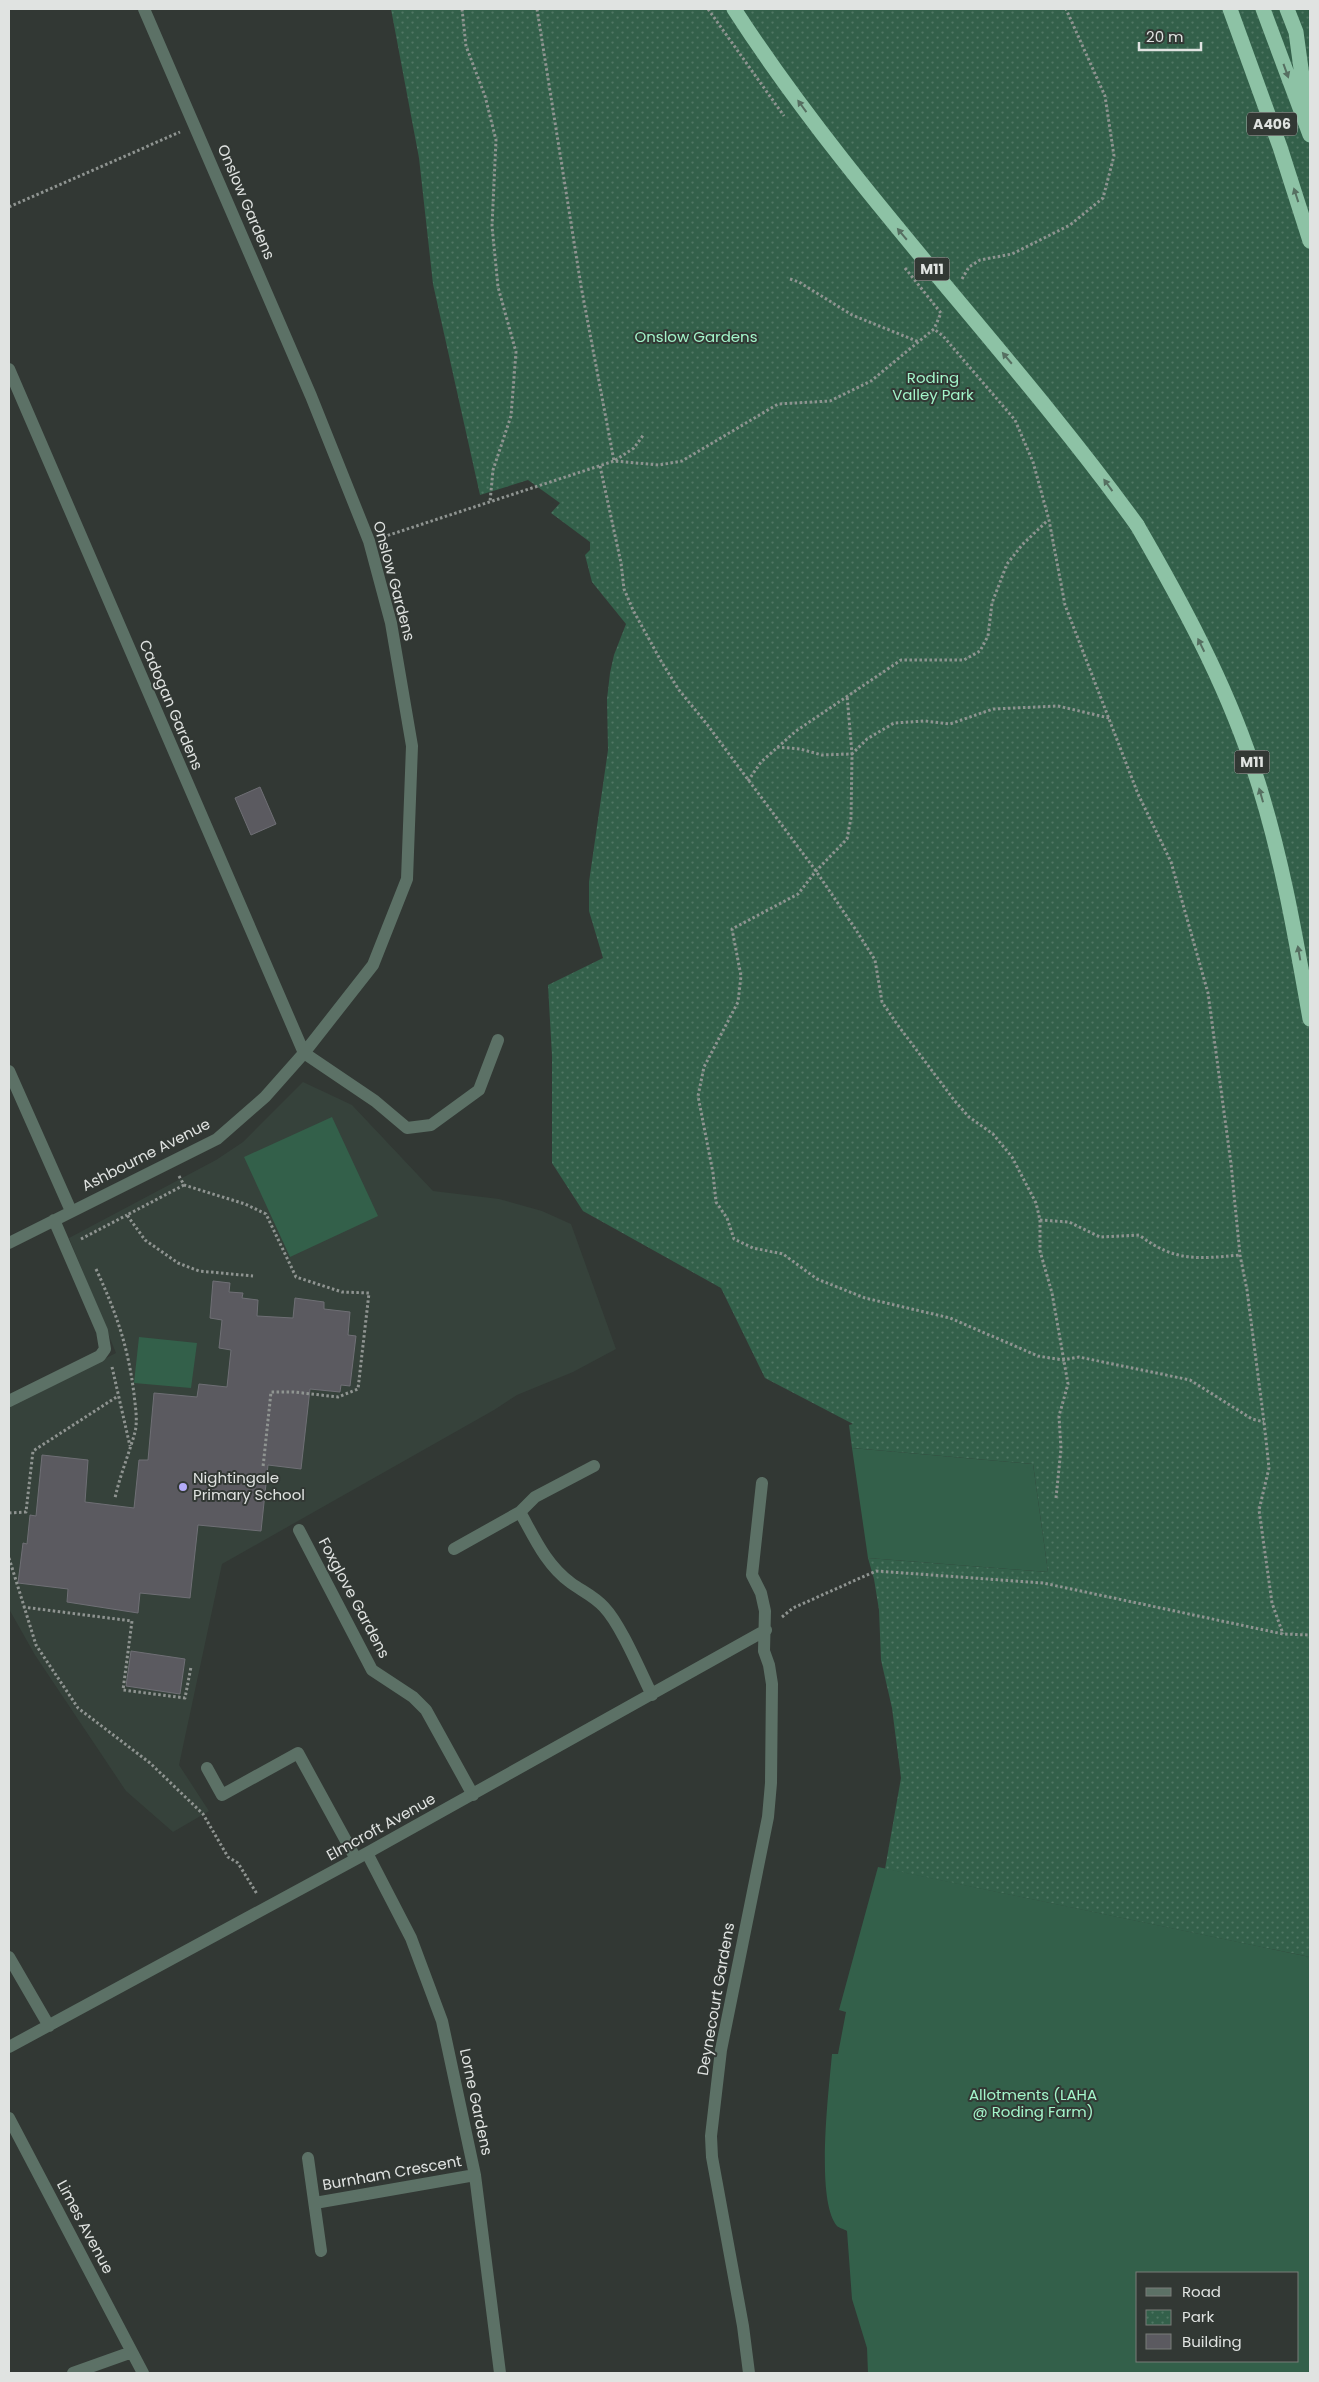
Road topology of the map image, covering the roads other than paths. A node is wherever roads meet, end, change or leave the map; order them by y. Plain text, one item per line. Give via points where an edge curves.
1 (144, 9) edge
2 (734, 9) edge
3 (1230, 9) edge
4 (1263, 9) edge
5 (1288, 9) edge
6 (1310, 135) edge
7 (1310, 241) edge
8 (9, 369) edge
9 (1310, 1019) edge
10 (498, 1040) dead end
11 (304, 1053) junction
12 (9, 1071) edge
13 (71, 1211) junction
14 (54, 1220) junction
15 (9, 1243) edge
16 (9, 1401) edge
17 (594, 1466) dead end
18 (762, 1483) dead end
19 (520, 1512) junction
20 (299, 1530) dead end
21 (454, 1549) dead end
22 (766, 1630) junction
23 (652, 1695) junction
24 (207, 1768) dead end
25 (473, 1794) junction
26 (361, 1856) junction
27 (9, 1957) edge
28 (49, 2026) junction
29 (9, 2047) edge
30 (9, 2118) edge
31 (308, 2158) dead end
32 (475, 2175) junction
33 (315, 2203) junction
34 (321, 2251) dead end
35 (132, 2352) junction
36 (73, 2373) edge
37 (143, 2373) edge
38 (500, 2373) edge
39 (749, 2373) edge

1 - 11 street, Onslow Gardens via 370,541 391,623 412,746 408,879 373,965
9 -> 2 highway, M11, bridge via 1294,924 1252,763 1214,671 1176,592 1137,525 1040,398 862,185 788,88
7 -> 3 highway, A406
4 -> 6 highway, A406
5 - 6 highway via 1296,32
8 - 11 street, Cadogan Gardens
10 - 11 street via 479,1090 431,1125 407,1128 375,1101
11 - 13 street, Ashbourne Avenue via 265,1097 217,1139
12 - 13 street
13 - 14 street, Ashbourne Avenue
14 - 15 street, Ashbourne Avenue
14 - 16 street via 102,1331 105,1349 100,1356
17 - 19 street via 536,1497
18 - 22 street, Deynecourt Gardens via 752,1575 761,1593
19 - 21 street
19 - 23 street via 555,1569 606,1608
20 - 25 street, Foxglove Gardens via 372,1670 413,1697 426,1710
22 - 23 street, Elmcroft Avenue
22 - 39 street, Deynecourt Gardens via 764,1651 772,1684 768,1817 721,2050 711,2136
23 - 25 street, Elmcroft Avenue
24 - 26 street, Lorne Gardens via 222,1795 298,1753
25 - 26 street, Elmcroft Avenue
26 - 28 street, Elmcroft Avenue
26 - 32 street, Lorne Gardens via 411,1938 442,2021
27 - 28 street
28 - 29 street, Elmcroft Avenue
30 - 35 street, Limes Avenue
31 - 33 street, Burnham Crescent
32 - 33 street, Burnham Crescent
32 - 38 street, Lorne Gardens
33 - 34 street, Burnham Crescent
35 - 36 street
35 - 37 street, Limes Avenue

